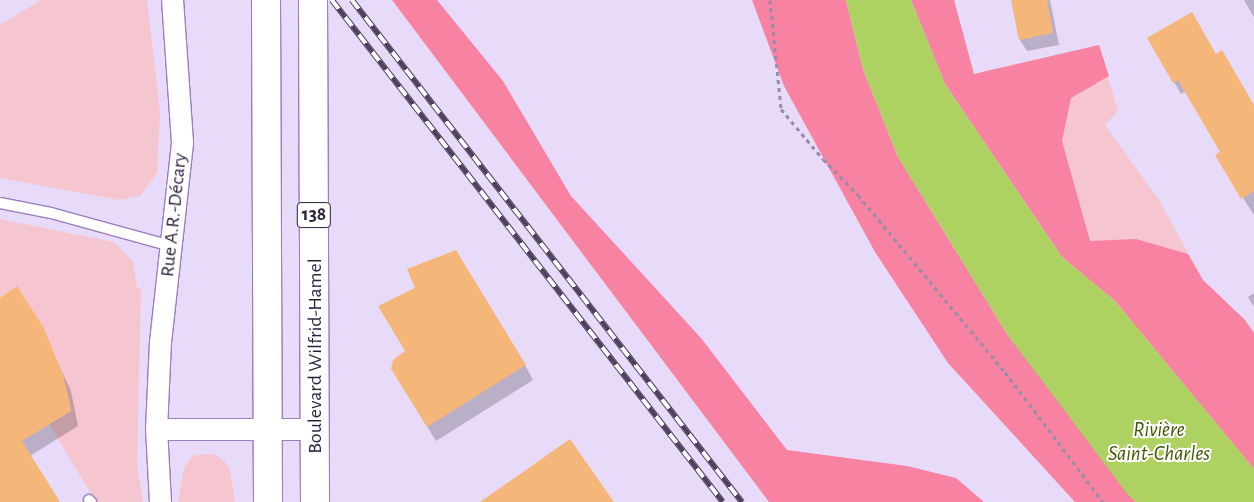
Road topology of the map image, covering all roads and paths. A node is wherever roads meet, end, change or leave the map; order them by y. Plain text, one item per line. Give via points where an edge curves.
1 (172, 0) edge
2 (266, 0) edge
3 (312, 0) edge
4 (770, 0) edge
5 (0, 203) edge
6 (171, 246) junction
7 (156, 429) junction
8 (267, 429) junction
9 (315, 429) junction
10 (160, 502) edge
11 (268, 502) edge
12 (315, 502) edge
13 (1104, 502) edge

1 - 6 street, Rue A.R.-Décary via 182,142
2 - 8 main road, 138
3 - 9 main road, Boulevard Wilfrid-Hamel / 138
4 - 13 path via 781,109 858,195 1005,372
5 - 6 lane via 52,213
6 - 7 street, Rue A.R.-Décary via 160,342
7 - 8 street
7 - 10 street, Rue A.R.-Décary
8 - 9 street
8 - 11 main road, 138
9 - 12 main road, Boulevard Wilfrid-Hamel / 138

